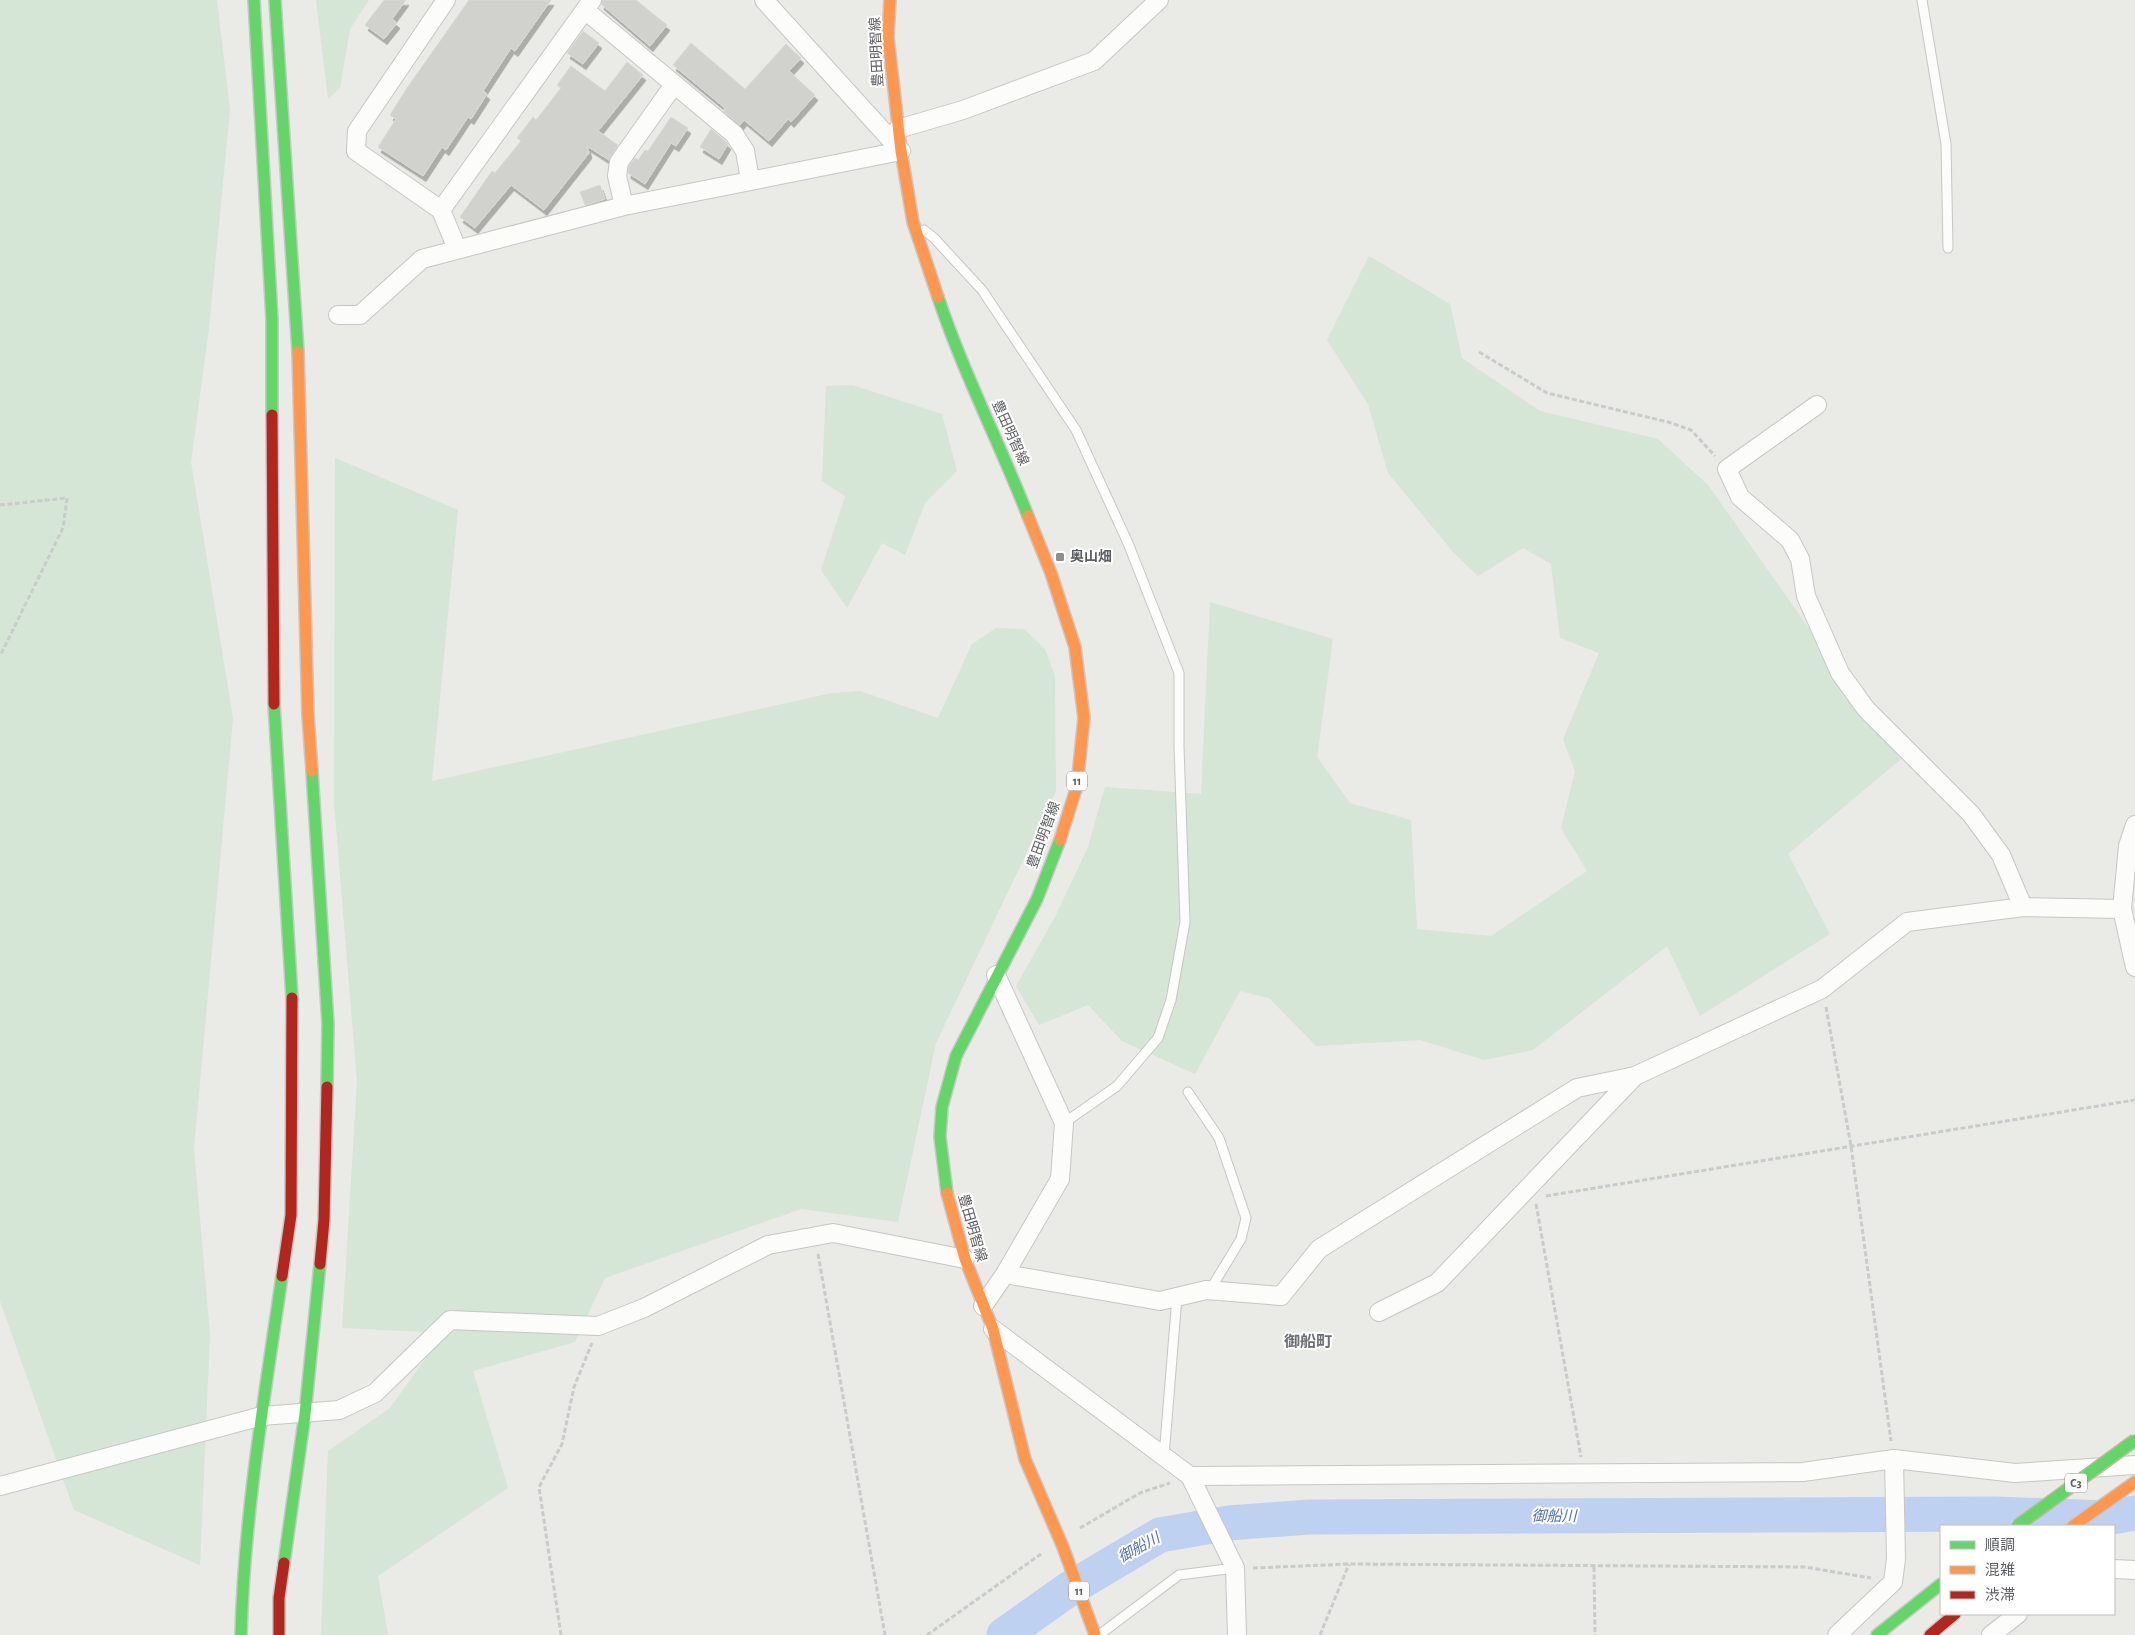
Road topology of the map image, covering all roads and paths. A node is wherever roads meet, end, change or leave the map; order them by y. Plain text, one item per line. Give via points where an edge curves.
1 (254, 0) edge
2 (275, 0) edge
3 (446, 0) edge
4 (764, 0) edge
5 (890, 0) edge
6 (1159, 0) edge
7 (1922, 0) edge
8 (588, 5) edge
9 (673, 86) junction
10 (898, 129) junction
11 (901, 152) junction
12 (750, 180) junction
13 (624, 206) junction
14 (441, 210) junction
15 (913, 222) junction
16 (1948, 248) dead end
17 (457, 249) junction
18 (338, 315) dead end
19 (1479, 352) dead end
20 (1817, 404) dead end
21 (1727, 469) junction
22 (0, 504) edge
23 (0, 656) edge
24 (2135, 825) edge
25 (2023, 907) junction
26 (2122, 909) junction
27 (2135, 967) edge
28 (996, 975) junction
29 (1822, 989) junction
30 (1635, 1076) junction
31 (1188, 1092) dead end
32 (2135, 1100) edge
33 (1064, 1123) junction
34 (1852, 1146) junction
35 (1544, 1197) dead end
36 (1515, 1201) junction
37 (815, 1236) junction
38 (965, 1259) junction
39 (1005, 1274) junction
40 (1210, 1290) junction
41 (1177, 1297) junction
42 (983, 1306) junction
43 (1379, 1312) dead end
44 (598, 1326) junction
45 (992, 1329) junction
46 (304, 1414) junction
47 (262, 1416) junction
48 (2135, 1440) edge
49 (1164, 1457) junction
50 (2135, 1465) edge
51 (1894, 1466) junction
52 (1584, 1472) junction
53 (1190, 1476) junction
54 (2135, 1482) edge
55 (0, 1486) edge
56 (2018, 1525) edge
57 (2073, 1525) edge
58 (1233, 1563) junction
59 (1350, 1564) junction
60 (1594, 1567) junction
61 (2115, 1569) edge
62 (2135, 1570) edge
63 (1893, 1582) junction
64 (1940, 1585) edge
65 (1954, 1615) edge
66 (2017, 1615) edge
67 (1843, 1633) edge
68 (242, 1635) edge
69 (279, 1635) edge
70 (561, 1635) edge
71 (885, 1635) edge
72 (1097, 1635) edge
73 (1237, 1635) edge
74 (1320, 1635) edge
75 (1595, 1635) edge
76 (1877, 1635) edge
77 (1930, 1635) edge
78 (1991, 1635) edge

1 - 47 main road via 272,319 274,716 293,1018 291,1214
2 - 46 main road via 297,320 308,715 328,1024 324,1220
3 - 14 street via 357,131 356,151
4 - 11 street
5 - 10 main road, 豊田明智線 / 11 via 888,37
6 - 10 street via 1094,61 963,110
7 - 16 lane via 1946,144
8 - 9 street
8 - 14 street
9 - 12 street via 734,134 745,151
9 - 13 street via 619,162 617,176
10 - 11 main road, 豊田明智線 / 11
11 - 12 street
11 - 15 main road, 豊田明智線 / 11
12 - 13 street
13 - 17 street
14 - 17 street
15 - 28 main road, 豊田明智線 / 11 via 954,346 1005,457 1051,573 1075,647 1084,718 1077,786 1061,837 1037,899
15 - 33 lane via 934,238 982,290 1076,430 1128,543 1179,672 1186,922 1172,1000 1158,1038 1117,1086
17 - 18 street via 422,259 360,315
19 - 21 path via 1547,393 1691,430
20 - 21 street
21 - 25 street via 1740,497 1790,540 1800,559 1806,596 1840,673 1866,709 1972,814 2001,855
22 - 23 path via 67,498 63,528
24 - 26 street via 2128,846
25 - 26 street
25 - 29 street via 1907,922
26 - 27 street
28 - 33 street
28 - 38 main road, 豊田明智線 / 11 via 956,1056 942,1107 940,1136 945,1185
29 - 30 street
29 - 34 path
30 - 36 street
30 - 40 street via 1577,1088 1319,1249 1280,1296
31 - 40 lane via 1219,1138 1246,1218 1241,1239
32 - 34 path
33 - 39 street via 1060,1179
34 - 35 path
34 - 51 path
36 - 43 street via 1437,1283
36 - 52 path via 1535,1198
37 - 38 street via 833,1233
37 - 44 street via 768,1245 644,1308
37 - 71 path
38 - 42 main road, 豊田明智線 / 11
39 - 41 street via 1160,1301
39 - 42 street
40 - 41 street
41 - 49 lane
42 - 45 main road, 豊田明智線 / 11
44 - 46 street via 450,1320 375,1393 339,1410
44 - 70 path via 574,1387 562,1444 539,1487
45 - 49 street
45 - 72 main road, 豊田明智線 / 11 via 1025,1459
46 - 47 street
46 - 69 main road via 279,1598
47 - 55 street
47 - 68 main road via 242,1595
48 - 56 main road, C3, bridge
49 - 53 street
50 - 51 street via 2014,1473
51 - 52 street via 1803,1472
51 - 63 street via 1896,1559
52 - 53 street
53 - 58 street
54 - 57 main road, C3
58 - 59 path
58 - 72 lane via 1179,1575
58 - 73 street
59 - 60 path
59 - 74 path
60 - 63 path via 1805,1567
60 - 75 path
61 - 62 street
63 - 67 street
64 - 76 main road
65 - 77 main road
66 - 78 street

